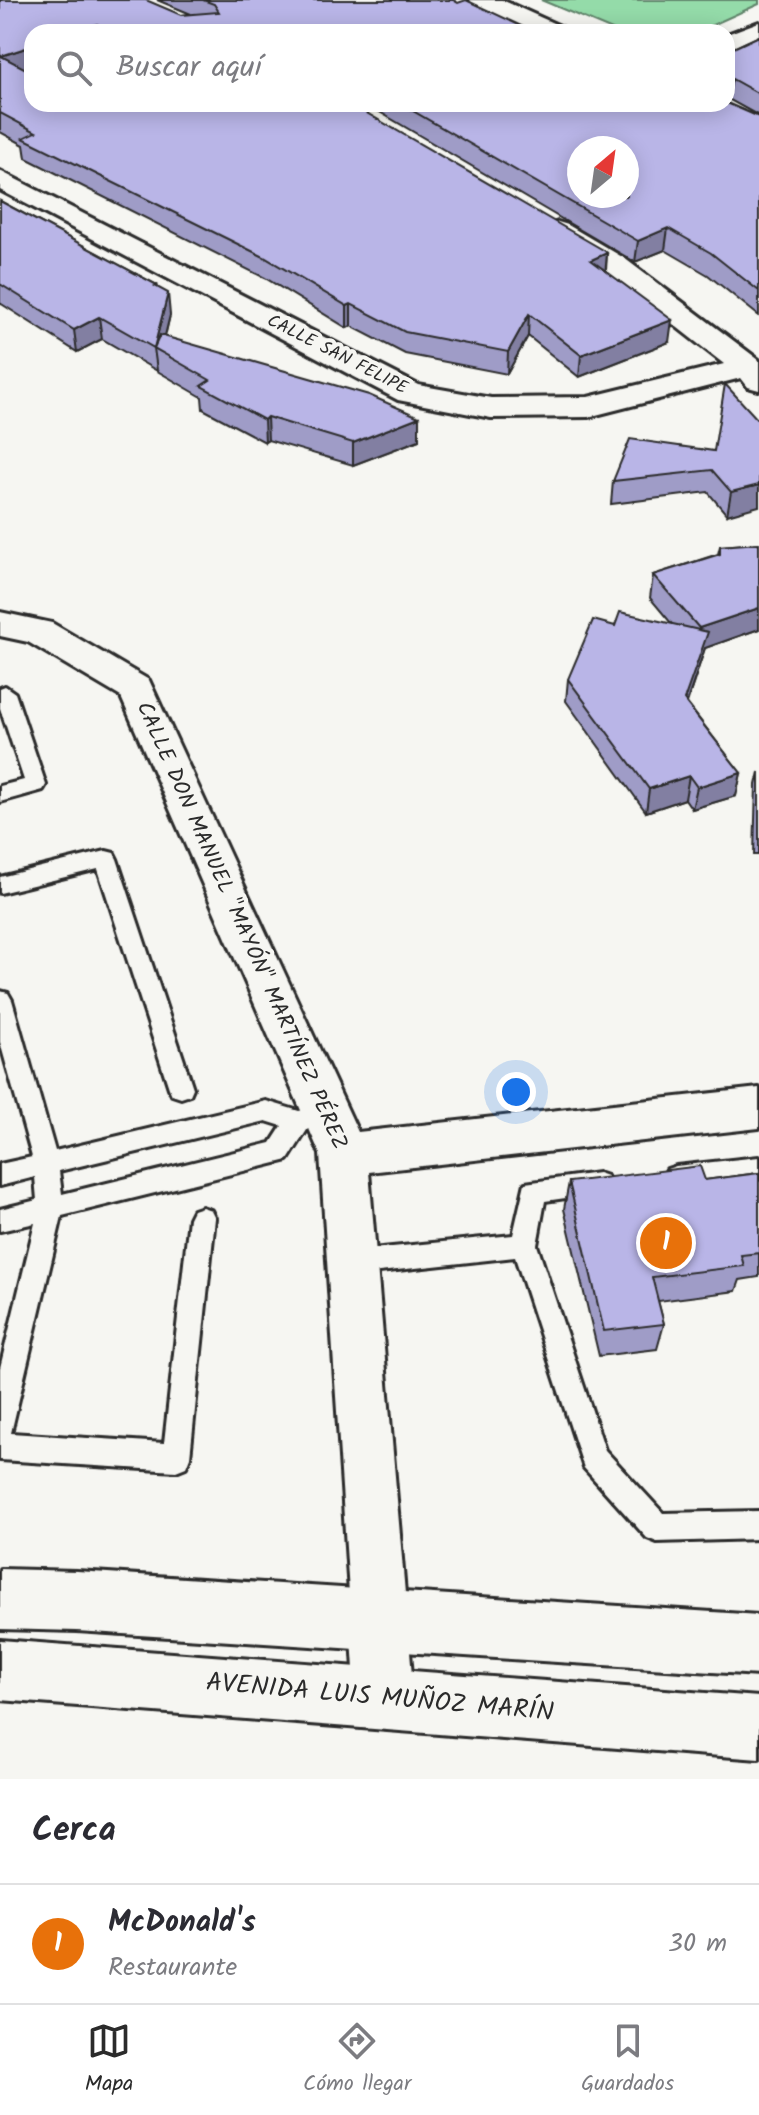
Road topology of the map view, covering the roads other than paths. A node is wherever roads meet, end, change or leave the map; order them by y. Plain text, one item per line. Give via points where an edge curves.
1 (482, 0) edge
2 (535, 24) edge
3 (759, 29) edge
4 (735, 40) edge
5 (0, 179) edge
6 (533, 216) edge
7 (754, 373) edge
8 (0, 624) edge
9 (5, 693) dead end
10 (0, 794) edge
11 (0, 885) edge
12 (0, 1000) edge
13 (181, 1088) dead end
14 (759, 1108) edge
15 (323, 1130) junction
16 (46, 1163) junction
17 (759, 1168) edge
18 (0, 1175) edge
19 (654, 1179) edge
20 (624, 1182) edge
21 (51, 1208) junction
22 (202, 1218) dead end
23 (0, 1220) edge
24 (524, 1245) junction
25 (352, 1263) junction
26 (0, 1426) edge
27 (0, 1446) edge
28 (759, 1525) edge
29 (0, 1599) edge
30 (381, 1620) junction
31 (759, 1645) edge
32 (0, 1670) edge
33 (385, 1699) junction
34 (759, 1728) edge

1 - 2 street
3 - 4 street
5 - 7 street, CALLE SAN FELIPE via 409,393 491,408 588,407
6 - 7 street via 614,264
8 - 15 street, CALLE DON MANUEL "MAYÓN" MARTÍNEZ PÉREZ via 39,632 136,689
9 - 10 lane via 36,785
11 - 13 lane via 106,859
12 - 16 lane
14 - 15 street
15 - 16 lane via 266,1111
15 - 21 lane via 279,1152
15 - 25 street, CALLE DON MANUEL "MAYÓN" MARTÍNEZ PÉREZ
16 - 18 lane
16 - 21 lane
17 - 19 lane
20 - 24 lane via 534,1191
21 - 23 lane
21 - 26 lane
22 - 27 lane via 176,1457
24 - 25 lane
24 - 28 lane via 594,1458 657,1528
25 - 30 street, CALLE DON MANUEL "MAYÓN" MARTÍNEZ PÉREZ
29 - 30 main road
30 - 31 main road
30 - 33 street, CALLE DON MANUEL "MAYÓN" MARTÍNEZ PÉREZ
32 - 33 main road, AVENIDA LUIS MUÑOZ MARÍN
33 - 34 main road, AVENIDA LUIS MUÑOZ MARÍN

